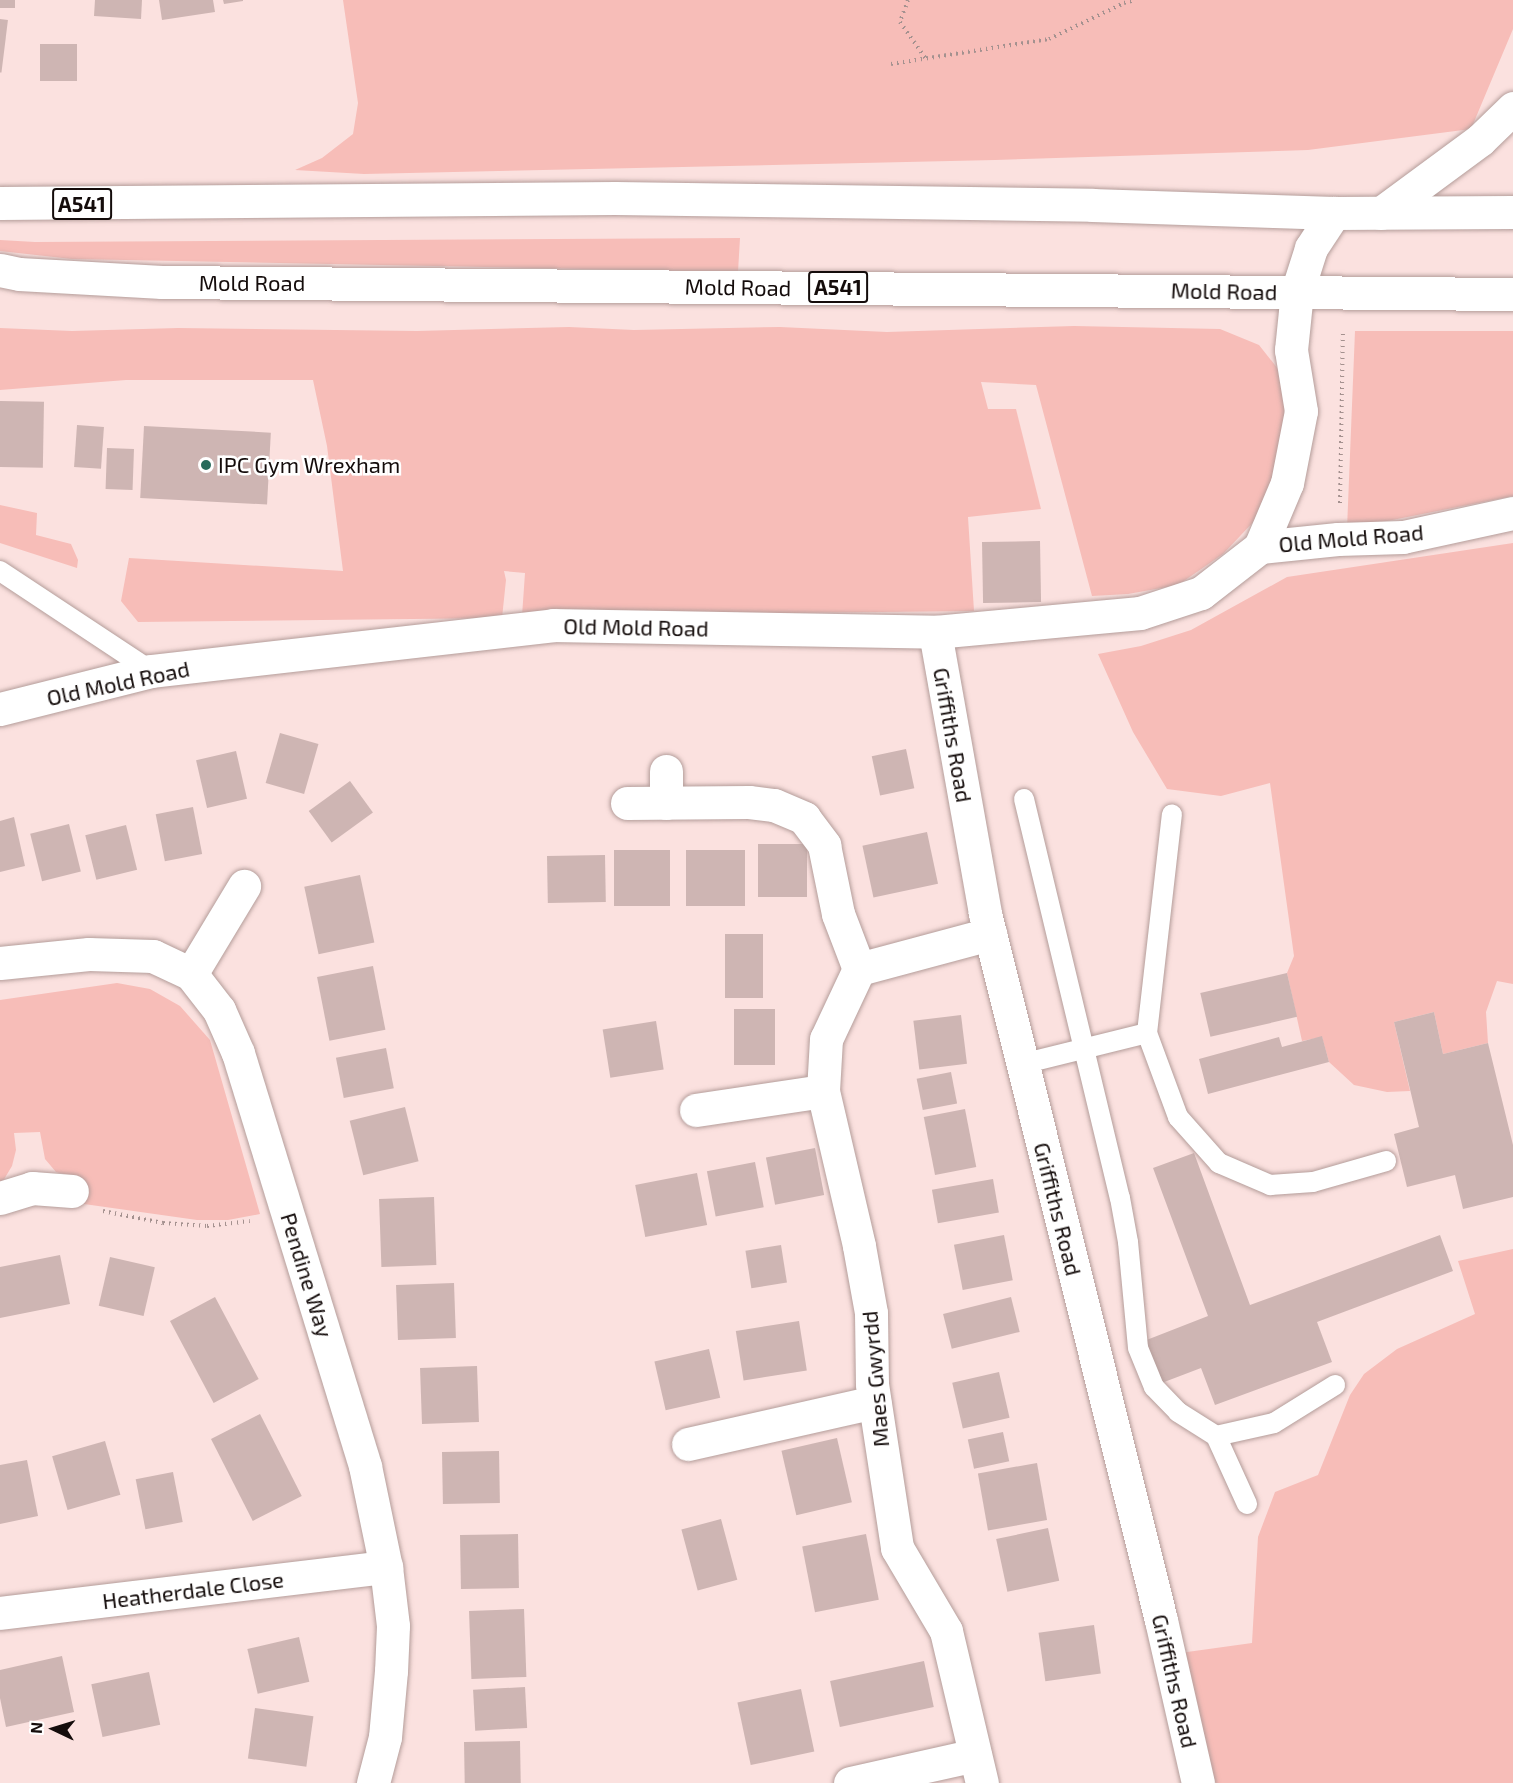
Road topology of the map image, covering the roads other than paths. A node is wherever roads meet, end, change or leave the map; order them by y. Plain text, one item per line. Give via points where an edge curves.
1 (1513, 108) edge
2 (0, 203) edge
3 (1513, 212) edge
4 (1334, 213) junction
5 (1381, 213) junction
6 (0, 270) edge
7 (1297, 292) junction
8 (1513, 294) edge
9 (1513, 513) edge
10 (1260, 547) junction
11 (0, 571) edge
12 (935, 632) junction
13 (151, 671) junction
14 (0, 709) edge
15 (1024, 799) dead end
16 (627, 803) dead end
17 (1172, 814) dead end
18 (244, 886) dead end
19 (990, 934) junction
20 (0, 963) edge
21 (860, 969) junction
22 (191, 974) junction
23 (1147, 1033) junction
24 (1084, 1048) junction
25 (1022, 1064) junction
26 (823, 1091) junction
27 (696, 1110) dead end
28 (1386, 1161) dead end
29 (72, 1191) road end
30 (0, 1198) edge
31 (1335, 1385) dead end
32 (874, 1402) junction
33 (1216, 1436) junction
34 (688, 1444) dead end
35 (1247, 1504) dead end
36 (386, 1567) junction
37 (0, 1614) edge
38 (979, 1769) edge
39 (373, 1783) edge
40 (850, 1783) edge
41 (1198, 1783) edge

1 - 5 street via 1480,140
2 - 4 street, A541 via 615,198
3 - 5 street, A541
4 - 5 street, A541
4 - 7 street, Old Mold Road via 1311,248
6 - 7 street, Mold Road / A541 via 162,282
7 - 8 street, Mold Road / A541
7 - 10 street, Old Mold Road via 1291,350 1301,411 1287,483
9 - 10 street, Old Mold Road via 1403,537
10 - 12 street, Old Mold Road via 1200,593 1140,613
11 - 13 lane
12 - 13 street, Old Mold Road via 553,625
12 - 19 street, Griffiths Road
13 - 14 street, Old Mold Road
15 - 24 lane
16 - 21 street via 666,787 774,805 804,818 824,845 838,914
17 - 23 lane
18 - 22 street
19 - 21 street
19 - 25 street, Griffiths Road
20 - 22 street, Pendine Way via 89,954 153,956
21 - 26 street, Maes Gwyrdd via 826,1039
22 - 36 street, Pendine Way via 219,1010 238,1053 365,1466
23 - 24 lane
23 - 28 lane via 1178,1117 1219,1164 1270,1185 1313,1182
24 - 25 lane
24 - 33 lane via 1128,1242 1138,1348 1154,1387 1178,1412
25 - 41 street, Griffiths Road
26 - 27 street
26 - 32 street, Maes Gwyrdd via 871,1313
29 - 30 street via 32,1188
31 - 33 lane via 1274,1423
32 - 34 street
32 - 38 street, Maes Gwyrdd via 897,1548 946,1631
33 - 35 lane
36 - 37 street, Heatherdale Close
36 - 39 street, Pendine Way via 393,1626 391,1671 384,1737
38 - 40 street

